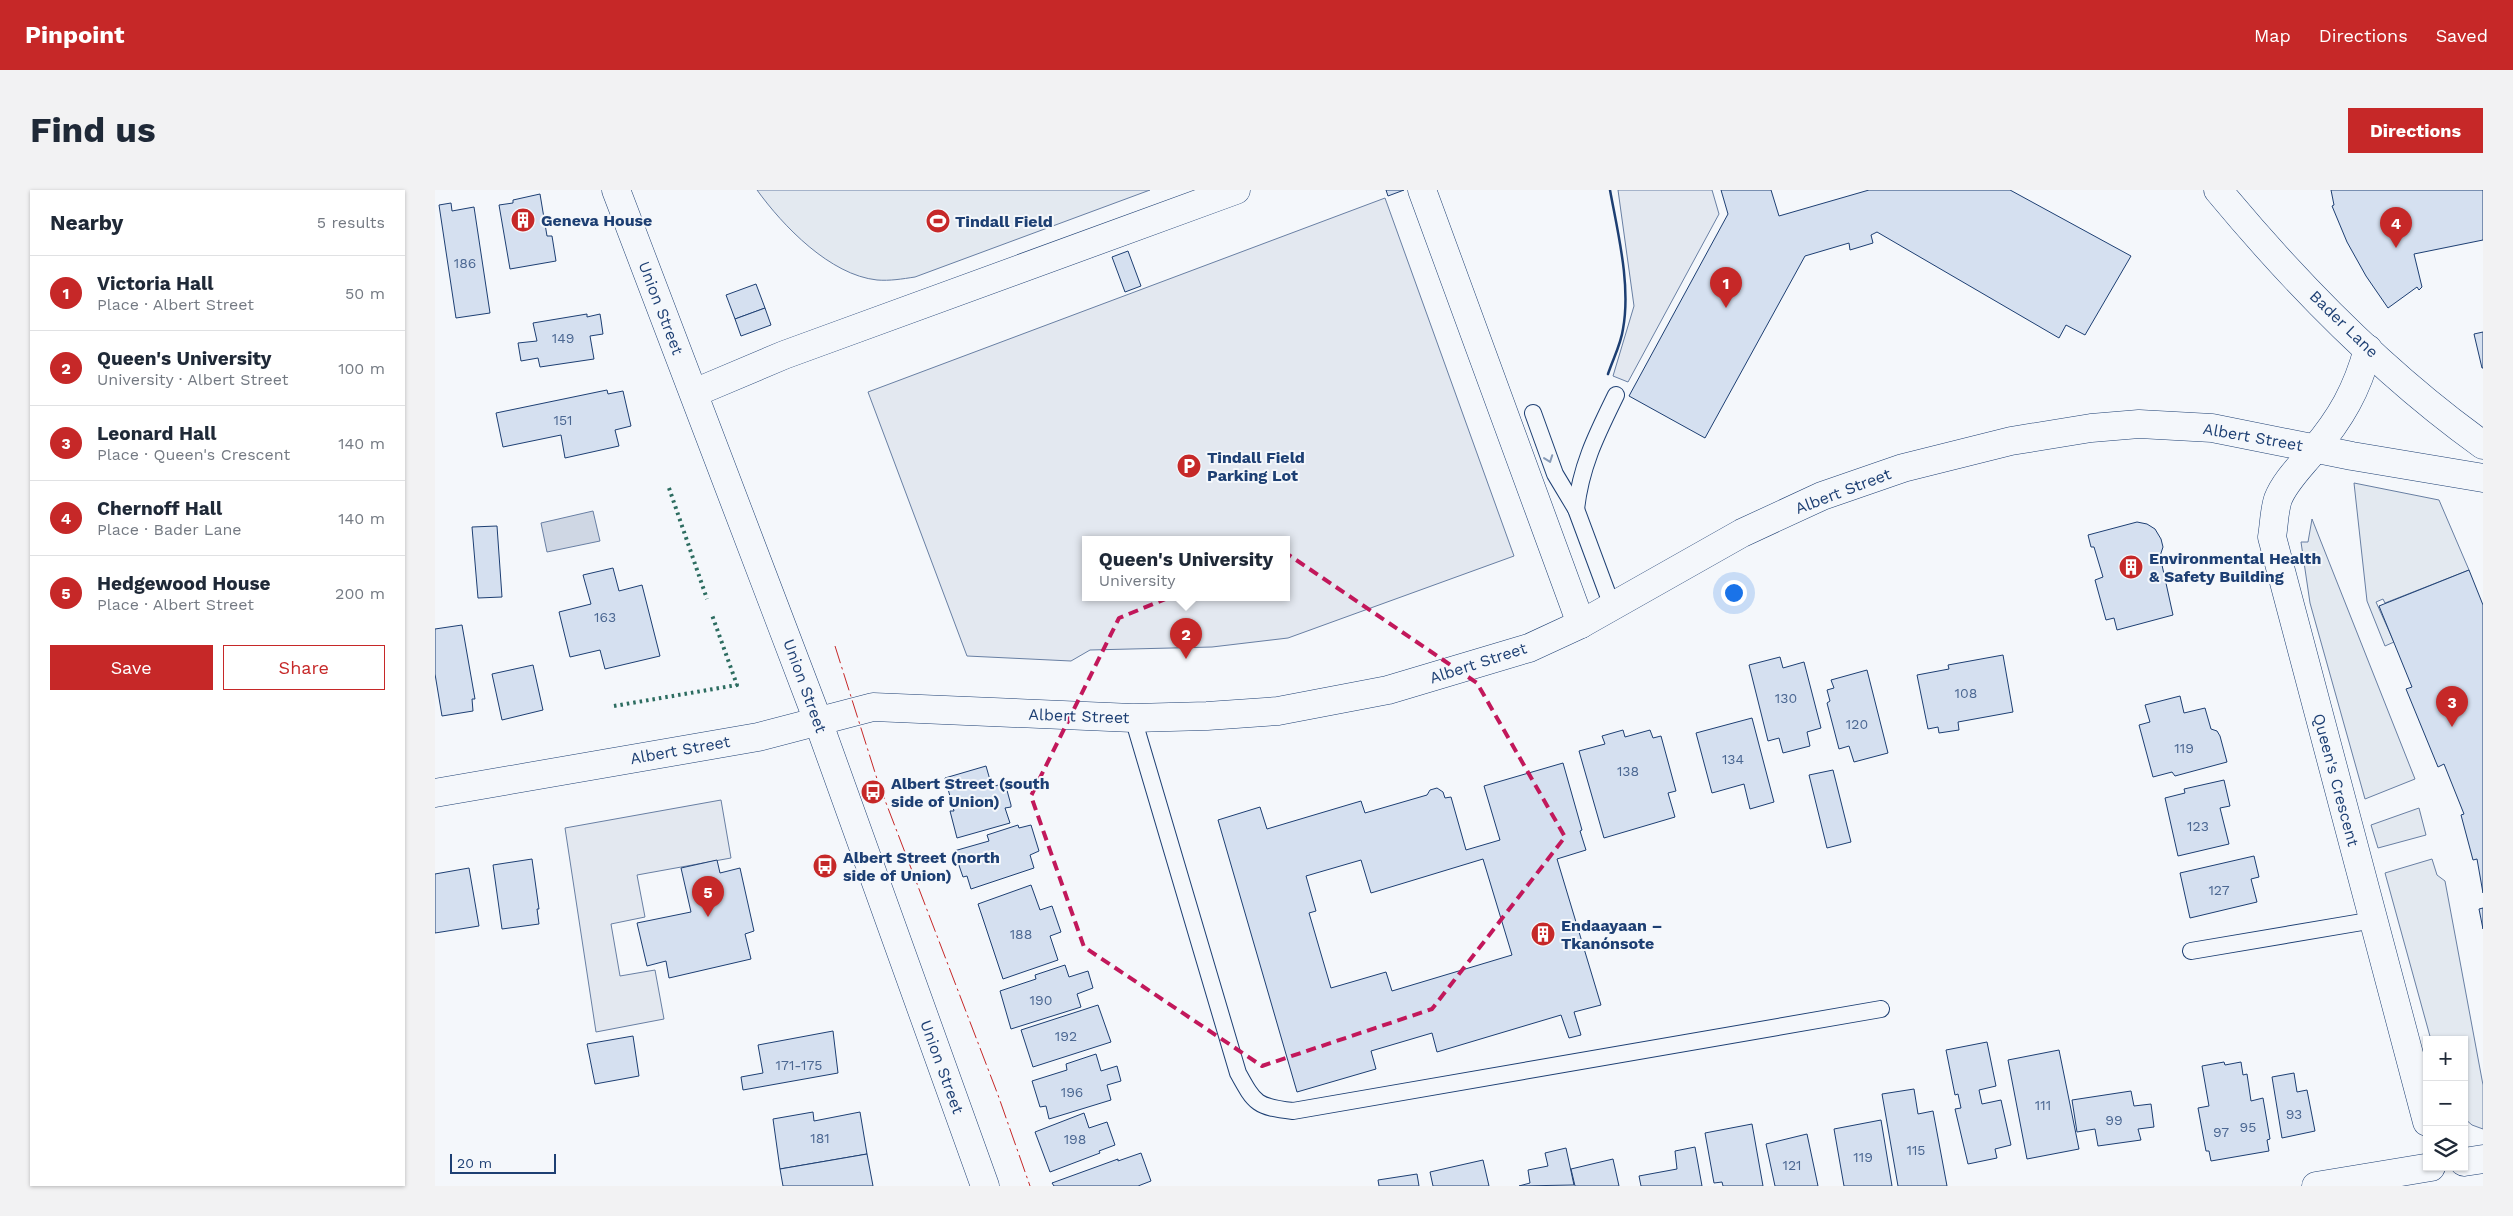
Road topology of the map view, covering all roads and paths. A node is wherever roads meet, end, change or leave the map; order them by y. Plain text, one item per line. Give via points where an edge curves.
1 (616, 190) edge
2 (1236, 190) edge
3 (1421, 190) edge
4 (2218, 190) edge
5 (2368, 350) junction
6 (694, 393) junction
7 (1616, 395) dead end
8 (1533, 413) dead end
9 (2483, 445) edge
10 (2316, 448) junction
11 (2483, 478) edge
12 (1576, 509) junction
13 (1612, 606) junction
14 (1581, 624) junction
15 (1133, 718) junction
16 (818, 721) junction
17 (435, 793) edge
18 (2374, 920) junction
19 (2191, 951) dead end
20 (1881, 1009) dead end
21 (2423, 1107) edge
22 (2483, 1159) edge
23 (2468, 1161) edge
24 (2423, 1168) edge
25 (985, 1186) edge
26 (2316, 1186) edge

1 - 6 street, Union Street
2 - 6 street via 783,355
3 - 14 street
4 - 5 street, Bader Lane via 2262,242
5 - 9 street, Bader Lane
5 - 10 street, Queen's Crescent via 2359,381 2346,406
6 - 16 street, Union Street
7 - 12 lane via 1589,448
8 -> 12 lane via 1555,474
10 - 11 street, Albert Street
10 - 13 street, Albert Street via 2212,428 2156,424 2091,428 2011,441 1903,468 1822,496 1743,533
10 - 18 street, Queen's Crescent via 2278,500 2272,537
12 - 13 lane
13 - 14 street, Albert Street
14 - 15 street, Albert Street via 1498,659 1334,702 1278,711
15 - 16 street, Albert Street via 893,706 873,707
15 - 20 lane via 1238,1073 1252,1098 1271,1108 1293,1111
16 - 17 street, Albert Street via 758,736
16 - 25 street, Union Street
18 - 19 lane
18 - 21 street, Queen's Crescent
22 - 23 street
24 - 26 street

